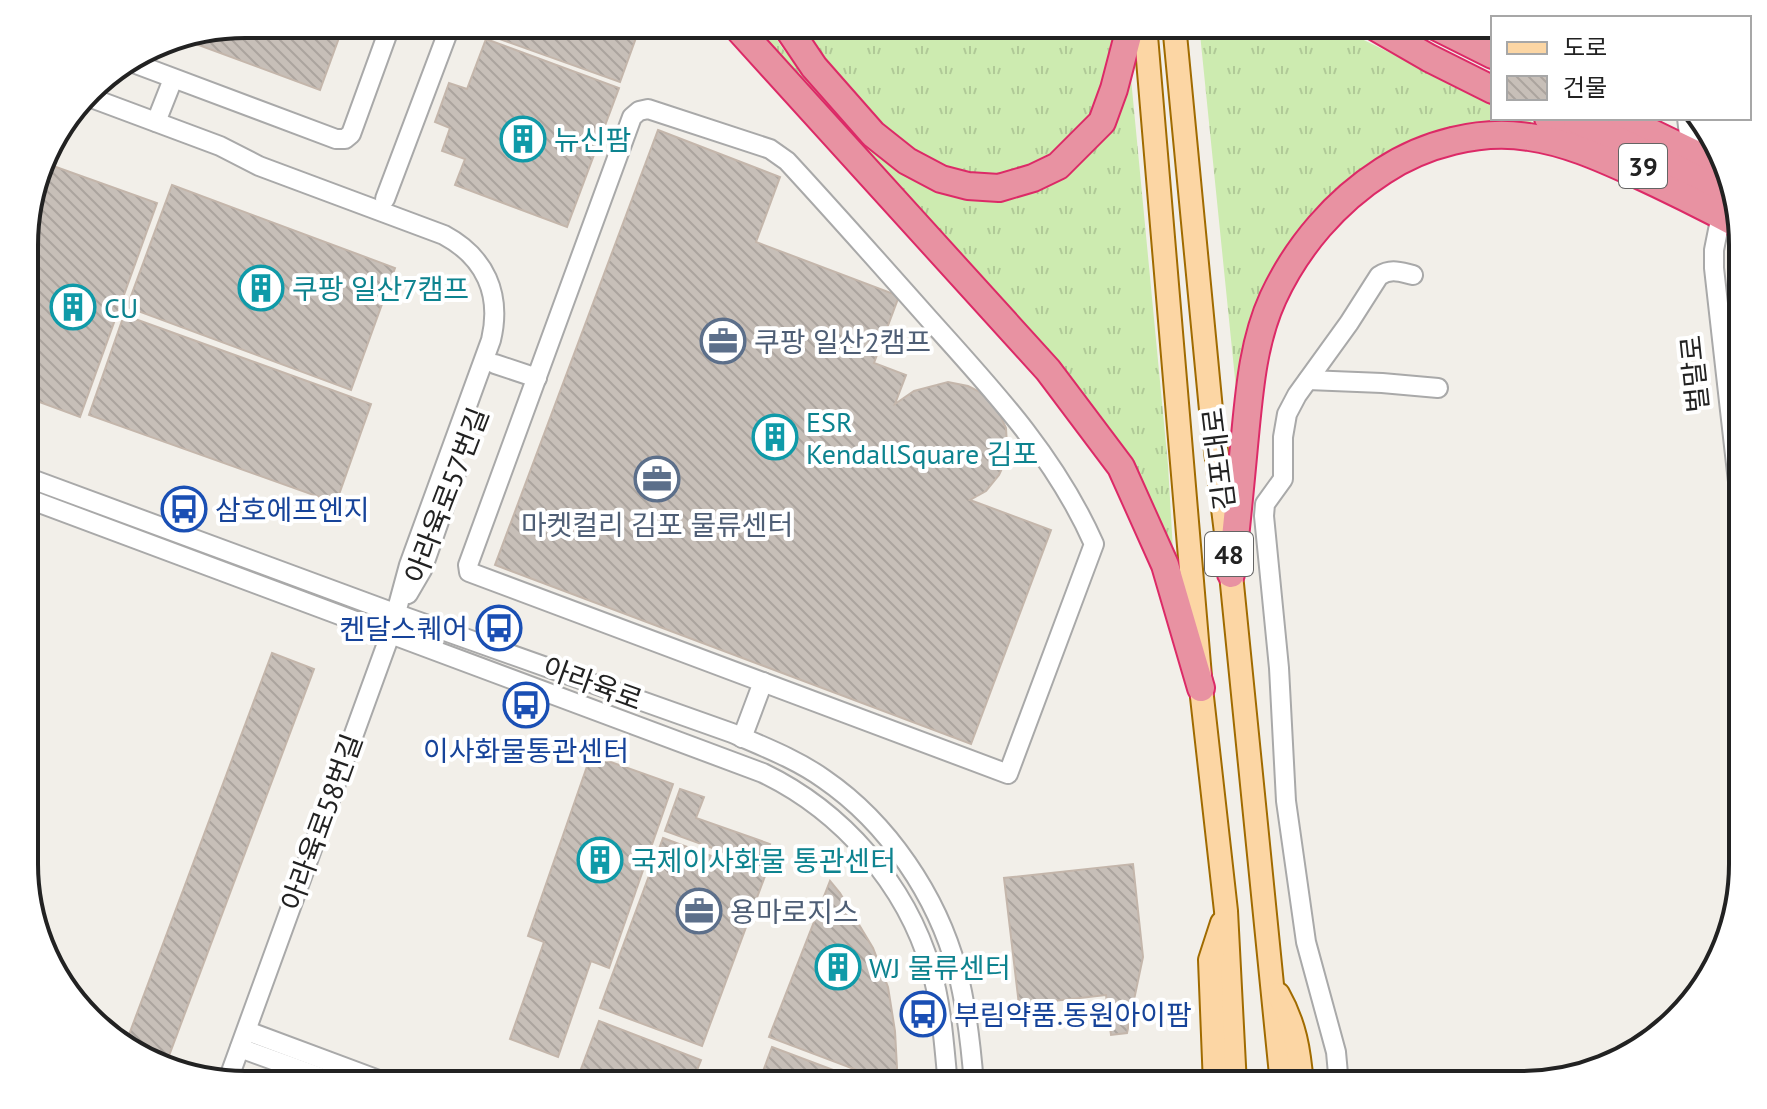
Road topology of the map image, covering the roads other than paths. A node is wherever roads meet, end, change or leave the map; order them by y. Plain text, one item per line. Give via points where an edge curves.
1 (386, 38) edge
2 (446, 38) edge
3 (747, 38) edge
4 (794, 38) edge
5 (1127, 38) edge
6 (1146, 38) edge
7 (1175, 38) edge
8 (1394, 38) edge
9 (1411, 38) edge
10 (1459, 38) edge
11 (1491, 54) edge
12 (141, 66) edge
13 (1491, 77) edge
14 (173, 79) junction
15 (1491, 89) edge
16 (98, 100) edge
17 (1552, 120) edge
18 (1576, 120) edge
19 (1625, 120) edge
20 (1635, 120) edge
21 (1687, 121) edge
22 (156, 122) junction
23 (1666, 140) junction
24 (220, 146) junction
25 (1691, 152) junction
26 (1711, 162) edge
27 (385, 199) junction
28 (1725, 208) edge
29 (1725, 209) edge
30 (1726, 210) edge
31 (1728, 223) edge
32 (1413, 275) dead end
33 (495, 364) junction
34 (537, 378) junction
35 (1308, 380) junction
36 (1438, 388) dead end
37 (1729, 401) edge
38 (38, 481) edge
39 (38, 503) edge
40 (1231, 574) junction
41 (397, 614) junction
42 (390, 635) junction
43 (763, 682) junction
44 (1201, 688) junction
45 (742, 738) junction
46 (1226, 911) junction
47 (1271, 984) junction
48 (244, 1039) junction
49 (232, 1070) edge
50 (312, 1071) edge
51 (347, 1071) edge
52 (946, 1071) edge
53 (973, 1071) edge
54 (1214, 1071) edge
55 (1234, 1071) edge
56 (1280, 1071) edge
57 (1301, 1071) edge
58 (1338, 1071) edge

1 - 14 street via 345,139
2 - 27 street
3 - 44 highway via 1048,370 1121,467 1165,565
4 - 5 highway via 873,134 907,161 941,179 999,188 1058,166 1102,122
6 - 44 main road, 김포대로 / 48
7 - 40 main road, 김포대로 / 48
8 - 15 highway
9 - 13 highway
10 - 11 highway
12 - 14 street
14 - 22 street
16 - 22 street, 아라육로57번길
17 - 29 highway, 39
18 - 28 highway, 39
19 - 23 highway, 39
20 - 23 highway, 39
21 - 25 street
22 - 24 street, 아라육로57번길
23 - 25 highway, 39
24 - 27 street, 아라육로57번길 via 263,155
24 - 41 street, 아라육로57번길 via 459,243 478,261 491,289 491,340 409,565
25 - 26 highway, 39
27 - 33 street, 아라육로57번길 via 463,232 491,261 506,308
30 - 40 highway via 1563,144 1527,136 1460,139 1428,148 1365,183 1314,233 1273,298 1249,392
31 - 37 street, 벌말로 via 1714,250 1714,268
32 - 35 street via 1387,271 1379,276
33 - 34 street
33 - 41 street, 아라육로57번길 via 422,570
34 - 43 street via 469,572
34 - 43 street via 632,117 648,109 770,149 787,161 1034,441 1069,492 1094,544 1008,774
35 - 36 street
35 - 58 street, 김포대로 via 1287,414 1283,479 1265,504 1264,516 1286,801 1306,942
38 - 41 street, 아라육로
39 - 42 street, 아라육로
40 - 47 main road, 김포대로 / 48
41 - 42 street, 아라육로58번길
41 - 45 street, 아라육로
42 - 48 street, 아라육로58번길
42 - 52 street, 아라육로 via 763,773 822,809 869,856 913,921 936,990
43 - 45 street
44 - 46 main road, 김포대로 / 48
45 - 53 street, 아라육로 via 825,780 863,810 899,852 954,957
46 - 54 main road via 1210,960
46 - 55 main road, 김포대로 / 48
47 - 56 main road, 김포대로 / 48
47 - 57 main road via 1288,1012
48 - 49 street, 아라육로58번길
48 - 50 street
48 - 51 street

